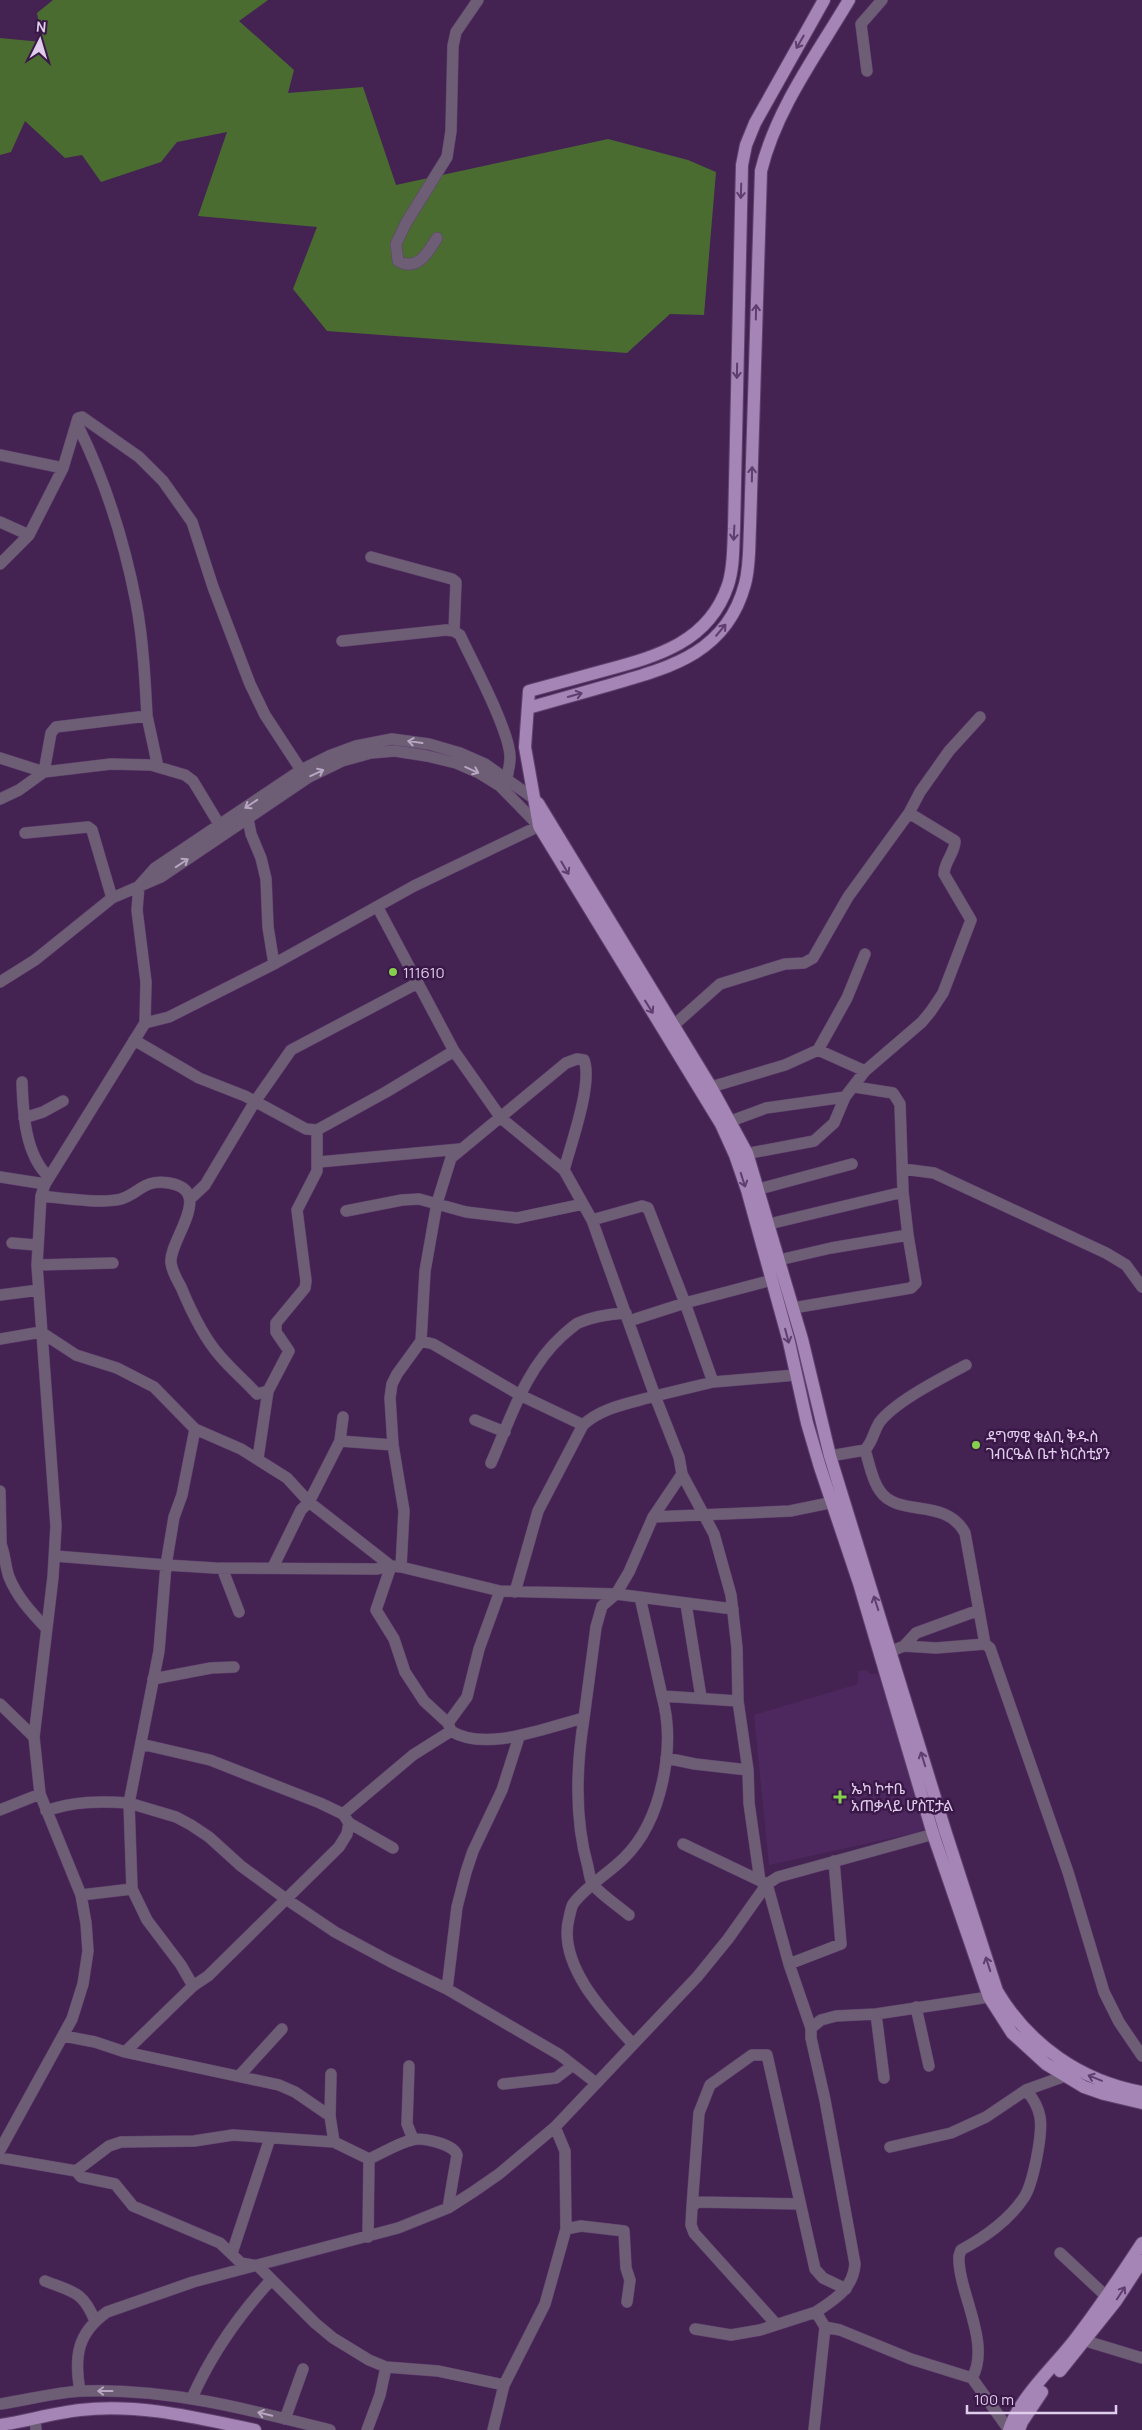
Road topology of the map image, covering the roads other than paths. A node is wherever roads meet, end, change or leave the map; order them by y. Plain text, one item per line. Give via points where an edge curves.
1 (478, 0) edge
2 (824, 0) edge
3 (850, 0) edge
4 (882, 0) edge
5 (867, 71) dead end
6 (437, 238) dead end
7 (77, 424) junction
8 (0, 454) edge
9 (63, 468) junction
10 (0, 522) edge
11 (29, 535) junction
12 (371, 557) dead end
13 (0, 564) edge
14 (454, 631) junction
15 (342, 641) dead end
16 (528, 708) junction
17 (147, 716) junction
18 (980, 717) dead end
19 (0, 758) edge
20 (158, 767) junction
21 (302, 770) junction
22 (44, 772) junction
23 (507, 778) junction
24 (292, 782) junction
25 (0, 799) edge
26 (536, 800) junction
27 (909, 813) junction
28 (248, 819) junction
29 (219, 824) junction
30 (540, 826) junction
31 (25, 833) dead end
32 (139, 886) junction
33 (112, 898) junction
34 (378, 908) junction
35 (865, 954) dead end
36 (274, 964) junction
37 (0, 982) edge
38 (416, 984) junction
39 (145, 1023) junction
40 (674, 1026) junction
41 (134, 1040) junction
42 (818, 1050) junction
43 (454, 1051) junction
44 (865, 1071) junction
45 (22, 1082) dead end
46 (854, 1086) junction
47 (711, 1087) junction
48 (845, 1097) junction
49 (63, 1101) dead end
50 (254, 1103) junction
51 (24, 1118) junction
52 (501, 1118) junction
53 (731, 1121) junction
54 (317, 1130) junction
55 (460, 1149) junction
56 (741, 1154) junction
57 (319, 1162) junction
58 (852, 1164) dead end
59 (903, 1169) junction
60 (564, 1170) junction
61 (0, 1176) edge
62 (47, 1180) junction
63 (759, 1189) junction
64 (903, 1192) junction
65 (41, 1196) junction
66 (190, 1199) junction
67 (437, 1203) junction
68 (583, 1204) junction
69 (346, 1211) dead end
70 (592, 1220) junction
71 (769, 1224) junction
72 (908, 1235) junction
73 (12, 1243) dead end
74 (36, 1245) junction
75 (779, 1260) junction
76 (113, 1263) dead end
77 (37, 1264) junction
78 (772, 1280) junction
79 (1142, 1287) edge
80 (39, 1290) junction
81 (0, 1295) edge
82 (685, 1303) junction
83 (793, 1308) junction
84 (628, 1317) junction
85 (41, 1332) junction
86 (0, 1338) edge
87 (421, 1341) junction
88 (966, 1364) dead end
89 (796, 1375) junction
90 (713, 1382) junction
91 (268, 1391) junction
92 (520, 1395) junction
93 (655, 1396) junction
94 (343, 1417) dead end
95 (475, 1420) dead end
96 (583, 1425) junction
97 (195, 1429) junction
98 (505, 1432) junction
99 (340, 1440) junction
100 (393, 1446) junction
101 (865, 1450) junction
102 (830, 1456) junction
103 (258, 1458) junction
104 (491, 1464) dead end
105 (682, 1474) junction
106 (0, 1491) edge
107 (309, 1502) junction
108 (834, 1502) junction
109 (702, 1514) junction
110 (653, 1517) junction
111 (1, 1543) edge
112 (55, 1556) junction
113 (166, 1565) junction
114 (396, 1566) junction
115 (273, 1567) junction
116 (222, 1568) junction
117 (500, 1590) junction
118 (515, 1592) junction
119 (616, 1594) junction
120 (640, 1597) junction
121 (686, 1604) junction
122 (733, 1610) junction
123 (979, 1610) junction
124 (239, 1612) dead end
125 (46, 1628) junction
126 (985, 1644) junction
127 (904, 1646) junction
128 (885, 1653) junction
129 (234, 1667) dead end
130 (153, 1680) junction
131 (662, 1696) junction
132 (701, 1697) junction
133 (738, 1701) junction
134 (0, 1704) edge
135 (584, 1718) junction
136 (450, 1727) junction
137 (34, 1737) junction
138 (519, 1737) junction
139 (142, 1744) junction
140 (666, 1758) junction
141 (748, 1770) junction
142 (40, 1794) junction
143 (129, 1803) junction
144 (0, 1810) edge
145 (46, 1811) junction
146 (346, 1819) junction
147 (939, 1832) junction
148 (683, 1844) dead end
149 (393, 1848) dead end
150 (834, 1861) junction
151 (763, 1883) junction
152 (592, 1884) junction
153 (132, 1890) junction
154 (80, 1895) junction
155 (286, 1899) junction
156 (628, 1916) dead end
157 (790, 1964) junction
158 (193, 1986) junction
159 (448, 1989) junction
160 (988, 1997) junction
161 (916, 2007) junction
162 (876, 2014) junction
163 (811, 2028) junction
164 (282, 2029) dead end
165 (64, 2036) junction
166 (633, 2044) junction
167 (125, 2052) junction
168 (1142, 2056) edge
169 (574, 2065) junction
170 (409, 2066) dead end
171 (929, 2066) dead end
172 (331, 2074) dead end
173 (240, 2075) junction
174 (1064, 2076) junction
175 (884, 2078) dead end
176 (596, 2083) junction
177 (503, 2084) dead end
178 (1026, 2090) junction
179 (1142, 2092) edge
180 (1142, 2103) edge
181 (330, 2116) junction
182 (555, 2127) junction
183 (270, 2138) junction
184 (413, 2139) junction
185 (334, 2142) junction
186 (890, 2147) dead end
187 (0, 2150) edge
188 (0, 2158) edge
189 (369, 2159) junction
190 (76, 2171) junction
191 (800, 2204) junction
192 (692, 2207) junction
193 (448, 2208) junction
194 (566, 2229) junction
195 (368, 2237) junction
196 (1142, 2243) edge
197 (232, 2253) junction
198 (1060, 2253) dead end
199 (1142, 2261) edge
200 (258, 2266) junction
201 (271, 2280) junction
202 (45, 2281) dead end
203 (846, 2289) junction
204 (1107, 2297) junction
205 (628, 2302) dead end
206 (816, 2312) junction
207 (95, 2321) junction
208 (776, 2324) junction
209 (825, 2327) junction
210 (694, 2328) dead end
211 (1086, 2341) junction
212 (1142, 2358) edge
213 (386, 2367) junction
214 (302, 2370) dead end
215 (972, 2378) junction
216 (504, 2385) junction
217 (80, 2391) junction
218 (192, 2398) junction
219 (0, 2404) edge
220 (285, 2419) junction
221 (0, 2425) edge
222 (36, 2425) edge
223 (255, 2430) edge
224 (330, 2430) edge
225 (367, 2430) edge
226 (493, 2430) edge
227 (814, 2430) edge
228 (1009, 2430) edge
229 (1020, 2430) edge

1 - 6 street via 456,32 453,46 451,131 447,157 396,244 398,262 415,264 426,257
2 -> 16 main road via 755,123 742,165 734,529 732,563 722,601 698,630 663,653 529,690
16 -> 3 main road via 666,669 709,643 736,607 745,584 750,536 761,172 766,150 781,117
4 - 5 street via 860,24
7 - 9 street
7 - 17 street via 96,464 119,532 136,602 143,648
7 - 21 street via 78,418 82,417 139,457 163,481 192,522 250,684 265,714
8 - 9 street
9 - 11 street
10 - 11 street
11 - 13 street
12 - 14 street via 456,582
14 - 15 street
14 - 23 street via 460,636 482,679 504,734 511,757
16 - 26 main road via 525,747
17 - 20 street
17 - 22 street via 56,727 51,733
18 - 27 street via 949,752
19 - 22 street
20 - 22 street via 117,764
20 - 29 street via 185,775 193,781
23 -> 21 street via 460,753 429,744 392,739 356,746
21 - 24 street
22 - 25 street
23 - 26 street
24 - 28 street
24 -> 29 street
24 -> 30 street via 371,753 395,751 427,756 456,763 500,786
26 - 30 main road
26 - 40 main road
27 - 40 street via 848,897 813,958 720,984
27 - 44 street via 955,841 944,874 970,915 971,925 943,993 931,1011
32 -> 28 street via 161,877
28 - 36 street via 266,879 268,927
29 - 32 street via 155,868
30 - 34 street via 414,886
30 -> 56 main road
31 - 33 street via 92,830
32 - 33 street
32 - 39 street via 136,910 146,982
33 - 37 street via 35,960
34 - 36 street
34 - 38 street
35 - 42 street via 847,998
36 - 39 street via 169,1017
38 - 43 street
38 - 50 street via 291,1050
39 - 41 street
40 - 47 main road
41 - 50 street via 199,1078 245,1096
41 - 62 street
42 - 44 street
42 - 47 street via 785,1065
43 - 52 street
43 - 54 street
44 - 46 street
45 - 51 street
46 - 48 street
46 - 59 street via 886,1090 897,1098
47 - 53 main road
48 - 53 street via 766,1108
48 - 56 street via 834,1124 814,1141
49 - 51 street
50 - 54 street
50 - 66 street via 205,1185
51 - 62 street
52 - 55 street
52 - 60 street
52 - 60 street via 566,1063 584,1060 587,1067 585,1088
53 - 56 main road
54 - 57 street
55 - 57 street
55 - 67 street via 451,1158
56 - 63 main road
56 -> 78 main road
57 - 91 street via 297,1210 306,1281 276,1323 276,1332 289,1350
58 - 63 street
59 - 64 street
59 - 79 street via 942,1176 1098,1249 1126,1265
60 - 68 street
61 - 62 street
62 - 65 street
63 - 71 main road
64 - 71 street
64 - 72 street
65 - 66 street via 108,1200 122,1198 148,1183 159,1183 179,1186
65 - 74 street
66 - 91 street via 187,1219 171,1256 171,1264 192,1314 219,1355 258,1394
67 - 68 street via 466,1212 517,1218
67 - 69 street via 402,1200
67 - 87 street via 425,1271
68 - 70 street
70 - 82 street via 642,1206 648,1208
70 - 84 street
71 - 75 main road
72 - 75 street
72 - 83 street via 916,1279 911,1288
73 - 74 street
74 - 77 street
75 - 83 main road
76 - 77 street
77 - 80 street
78 - 82 street
78 -> 89 main road
80 - 81 street
80 - 85 street
82 - 84 street
82 - 90 street
83 - 102 main road
84 - 92 street via 602,1314 576,1324 535,1367
84 - 93 street
85 - 86 street
85 - 97 street via 76,1355 117,1368 149,1383
85 - 112 street via 56,1526
87 - 92 street via 433,1344
87 - 100 street via 392,1384
88 - 101 street via 899,1405 879,1424 873,1441
89 - 90 street
89 - 108 main road via 810,1432
90 - 93 street
91 - 103 street
92 - 96 street
92 - 98 street
93 - 96 street via 592,1416
93 - 105 street via 679,1457
94 - 99 street
95 - 98 street
96 - 118 street via 538,1511
97 - 103 street
97 - 113 street
98 - 104 street
99 - 100 street
99 - 107 street
100 - 114 street via 404,1511
101 - 102 street
101 - 123 street via 880,1492 895,1502 943,1512 960,1524 965,1533
128 -> 102 main road
103 - 107 street via 287,1478
105 - 109 street
105 - 110 street
106 - 111 street
107 - 114 street
107 - 115 street via 301,1510
108 - 109 street via 790,1511
108 - 128 main road
109 - 110 street
109 - 122 street via 714,1534
110 - 119 street via 630,1572
111 - 125 street via 8,1576 16,1592
112 - 113 street
112 - 125 street
113 - 116 street
113 - 130 street via 159,1650
114 - 115 street via 376,1569
114 - 117 street
114 - 136 street via 376,1610 394,1639 405,1672 424,1701
115 - 116 street
116 - 124 street
117 - 118 street
117 - 136 street via 479,1649 467,1696
118 - 119 street
119 - 120 street
119 - 135 street via 602,1606 596,1627
120 - 121 street
120 - 131 street
121 - 122 street
121 - 132 street
122 - 133 street
123 - 126 street
123 - 127 street via 916,1633
125 - 137 street
126 - 127 street via 936,1648
126 - 168 street via 995,1660 1062,1854 1104,1992
127 - 128 street
128 - 147 main road
129 - 130 street via 211,1668
130 - 139 street
131 - 132 street
131 - 140 street via 668,1732
132 - 133 street
133 - 141 street
134 - 137 street
135 - 138 street
135 - 152 street via 578,1754 578,1819
136 - 138 street via 458,1735 486,1739
136 - 146 street via 413,1755
137 - 142 street
138 - 159 street via 502,1790 466,1872 457,1907
139 - 143 street
139 - 146 street via 210,1760
140 - 141 street
140 - 152 street via 657,1804 643,1836 624,1858
141 - 151 street via 749,1803
142 - 144 street
142 - 145 street
143 - 145 street via 65,1804
143 - 153 street
143 - 155 street via 176,1817 191,1825
145 - 154 street
146 - 149 street
146 - 155 street via 347,1834 339,1847
147 - 150 street
147 - 160 main road
179 -> 147 main road via 1107,2083 1070,2066 1039,2044 1009,2011 997,1992
148 - 151 street
150 - 151 street
150 - 157 street via 841,1944
151 - 157 street
151 - 166 street via 728,1939 697,1977
152 - 156 street
152 - 166 street via 572,1905 566,1942 572,1961 588,1989 609,2019
153 - 154 street
153 - 158 street via 146,1920 182,1965
154 - 165 street via 88,1951 83,1984
155 - 158 street via 208,1976
155 - 159 street via 343,1936
157 - 163 street
158 - 167 street
159 - 169 street
160 - 161 street
160 - 174 main road via 1012,2033 1031,2052
161 - 162 street
161 - 171 street
162 - 163 street via 829,2018
162 - 175 street
163 - 203 street via 855,2264 851,2283
164 - 173 street
165 - 167 street
165 - 187 street
166 - 176 street
167 - 173 street
169 - 176 street
169 - 177 street via 556,2078
170 - 184 street via 407,2124
172 - 181 street
173 - 181 street via 287,2088
174 - 178 street
174 - 180 main road via 1104,2094
176 - 182 street
178 - 186 street via 986,2117 951,2133
178 - 215 street via 1041,2119 1025,2197 1002,2223 961,2250 959,2256 976,2332 977,2360
181 - 185 street
182 - 193 street via 499,2174
182 - 194 street via 566,2150
183 - 185 street
183 - 190 street via 234,2135 194,2141 121,2142 109,2146
183 - 197 street
184 - 189 street
184 - 193 street via 449,2145 456,2150
185 - 189 street
188 - 190 street
189 - 195 street
190 - 197 street via 82,2178 116,2184 133,2206 220,2244
191 - 192 street via 697,2202
191 - 192 street via 766,2055 752,2055 710,2085 699,2113
191 - 203 street via 815,2268 823,2278
192 - 208 street via 694,2233
193 - 195 street
194 - 205 street via 581,2226 624,2231 626,2268 630,2280
194 - 216 street via 545,2304
195 - 200 street
196 - 204 main road
197 - 200 street via 241,2263
198 - 204 street
211 -> 199 main road
200 - 201 street
200 - 207 street via 193,2282 107,2312
201 - 213 street via 333,2338
201 - 218 street via 233,2326
202 - 207 street via 82,2297
203 - 206 street
204 - 228 main road via 1020,2406
206 - 208 street
206 - 209 street
207 - 217 street via 84,2335 78,2351 76,2367
208 - 210 street via 731,2335
209 - 215 street
209 - 227 street
211 - 212 street
211 - 229 main road via 1043,2391
213 - 216 street via 438,2371
213 - 225 street
214 - 220 street
215 - 228 street
216 - 226 street
218 -> 217 street via 138,2391
217 - 219 street
220 -> 218 street
220 - 224 street
221 - 222 main road
222 - 223 main road via 80,2410 130,2409 190,2416

